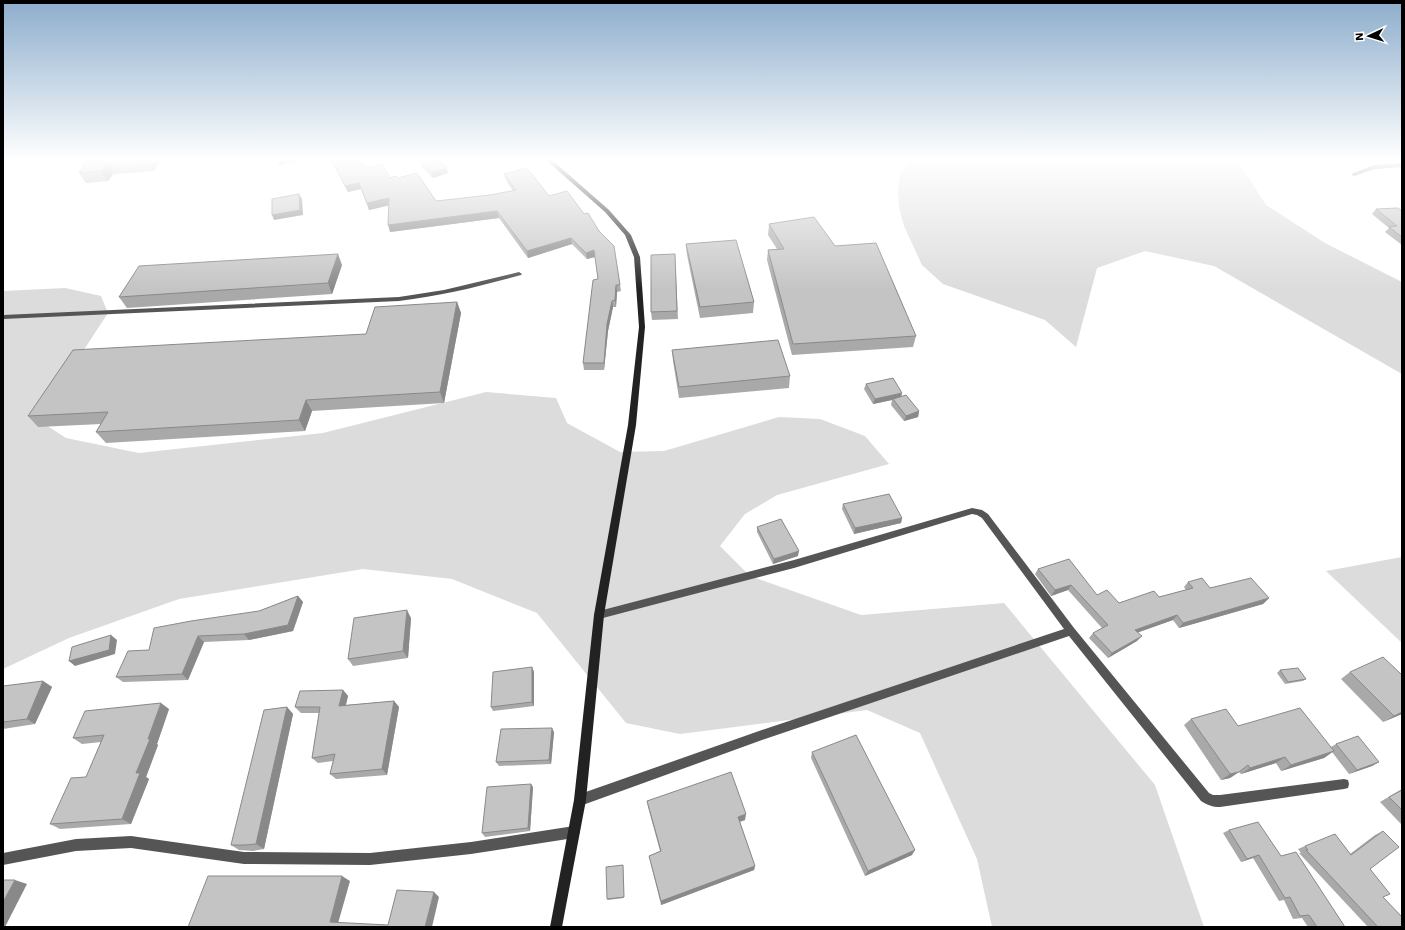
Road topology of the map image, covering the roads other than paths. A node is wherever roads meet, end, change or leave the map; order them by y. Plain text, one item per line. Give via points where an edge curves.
1 (599, 203) edge
2 (519, 274) dead end
3 (3, 317) edge
4 (599, 615) junction
5 (1071, 631) junction
6 (1344, 784) dead end
7 (580, 800) junction
8 (574, 832) junction
9 (3, 859) edge
10 (556, 927) edge

1 - 4 main road via 628,235 637,258 642,327 632,425
2 - 3 street via 432,295 392,300
4 - 5 street via 794,564 972,511 986,516
4 - 7 main road
5 - 6 street via 1205,797 1212,801
5 - 7 street via 765,734
7 - 8 main road
8 - 9 street via 471,848 370,859 244,858 131,842 76,845
8 - 10 main road

